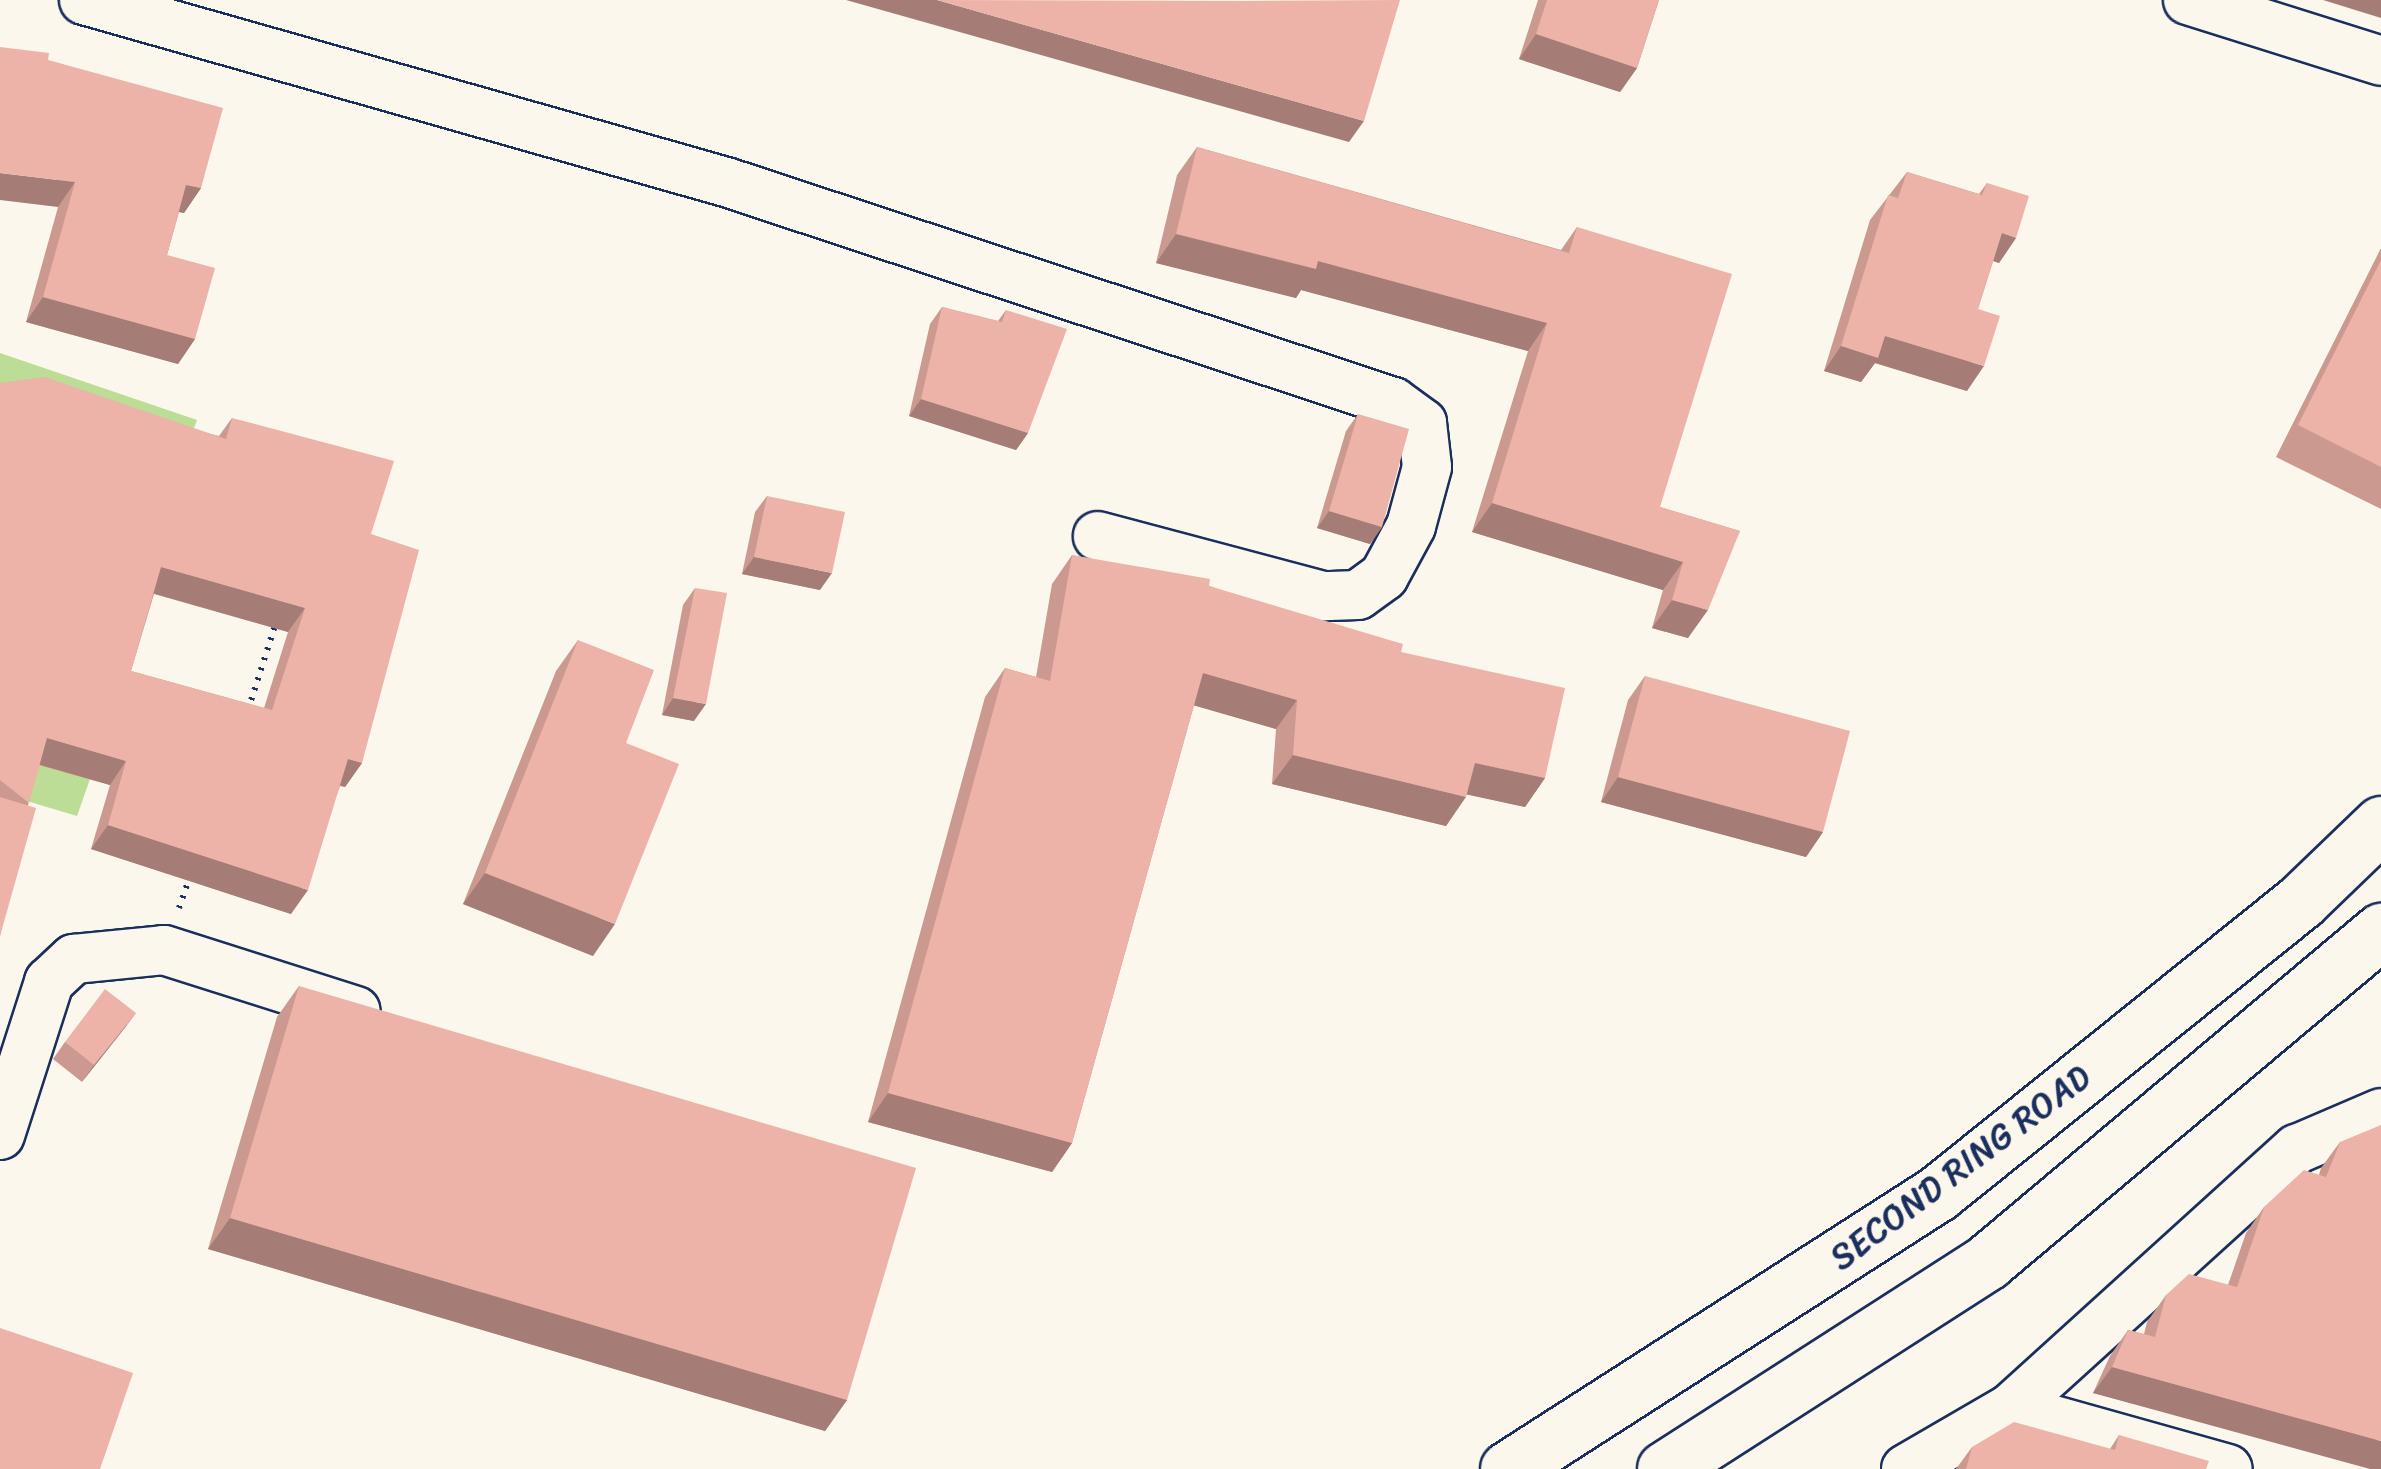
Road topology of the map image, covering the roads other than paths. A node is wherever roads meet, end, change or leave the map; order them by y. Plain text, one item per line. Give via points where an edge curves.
1 (84, 0) edge
2 (2188, 0) edge
3 (2381, 61) edge
4 (1098, 536) dead end
5 (2381, 824) edge
6 (2381, 932) edge
7 (404, 1026) edge
8 (2381, 1112) edge
9 (0, 1135) edge
10 (2011, 1408) junction
11 (1508, 1469) edge
12 (1665, 1469) edge
13 (1906, 1469) edge
14 (2228, 1469) edge

1 - 4 street via 726,182 1393,402 1422,422 1427,468 1412,526 1384,576 1358,595 1323,596
2 - 3 street
5 - 11 highway, SECOND RING ROAD via 2301,901 1938,1193
6 - 12 highway via 1987,1262
7 - 9 street via 164,950 74,958 50,982
8 - 10 street via 2297,1149
10 - 13 street
10 - 14 street

